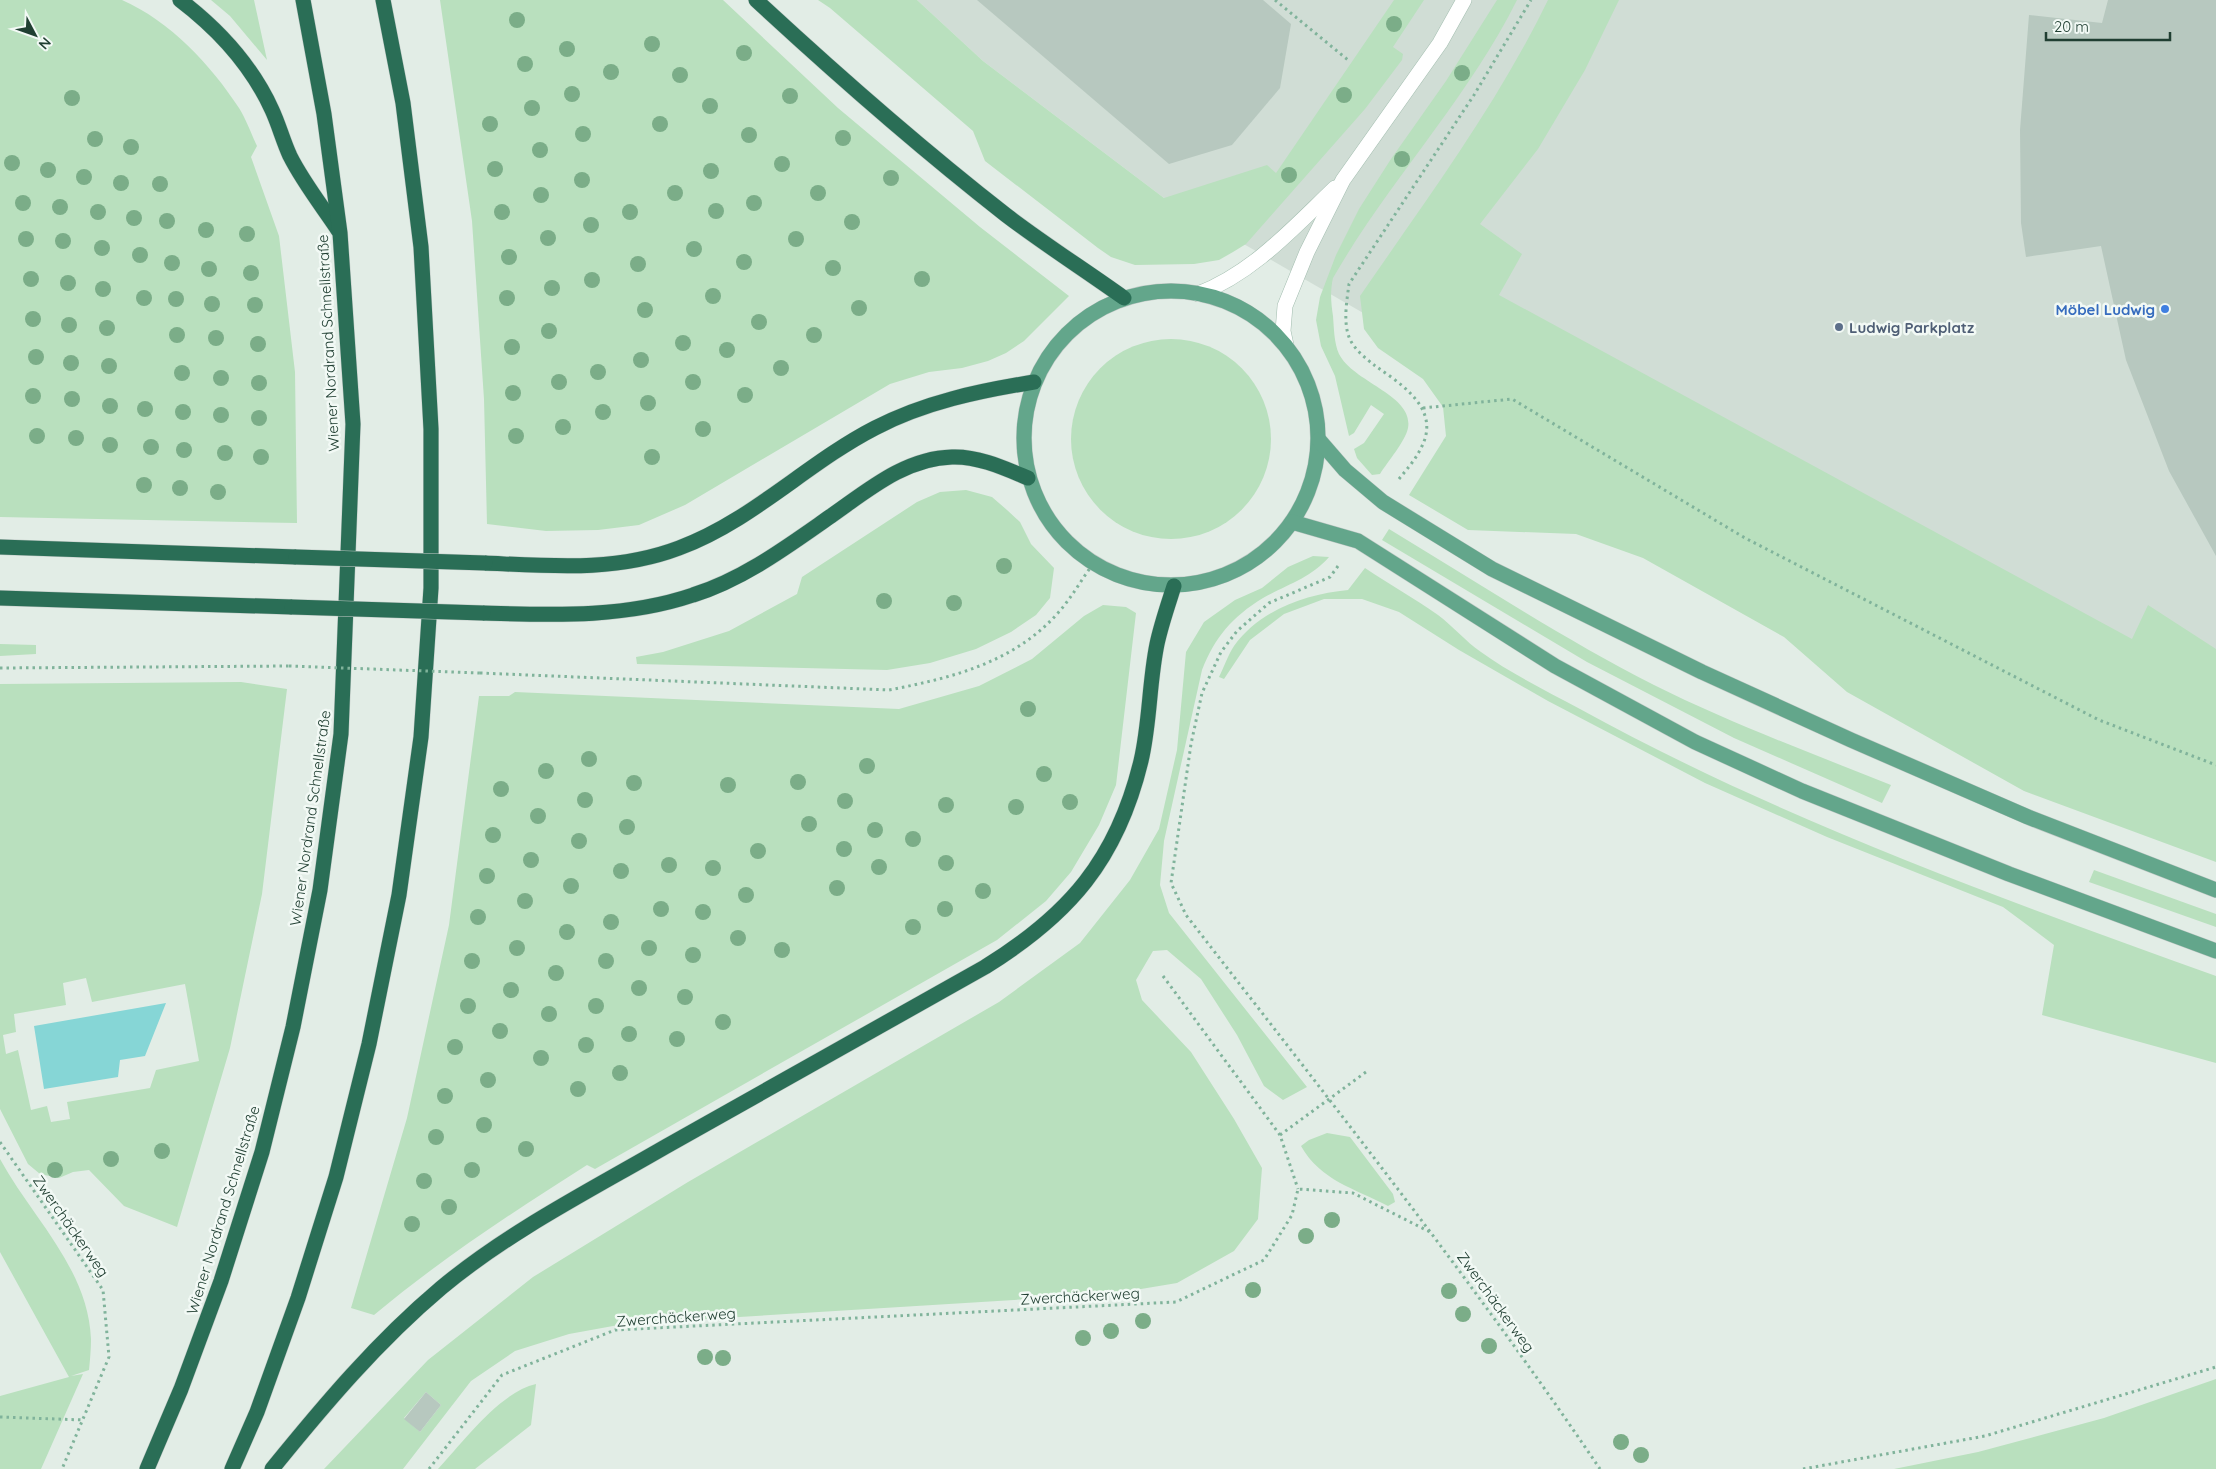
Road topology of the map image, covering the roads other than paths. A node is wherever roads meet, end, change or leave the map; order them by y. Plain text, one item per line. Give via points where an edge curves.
1 (180, 0) edge
2 (303, 0) edge
3 (383, 0) edge
4 (756, 0) edge
5 (1464, 0) edge
6 (1343, 180) junction
7 (340, 233) junction
8 (1198, 294) junction
9 (1124, 298) junction
10 (1286, 345) junction
11 (1034, 382) junction
12 (1319, 440) junction
13 (1028, 478) junction
14 (1292, 522) junction
15 (0, 547) edge
16 (1174, 586) junction
17 (0, 598) edge
18 (2216, 890) edge
19 (2216, 951) edge
20 (147, 1469) edge
21 (232, 1469) edge
22 (272, 1469) edge

1 - 7 highway via 227,42 253,77 272,109 291,157
2 - 7 highway, Wiener Nordrand Schnellstraße via 324,114
3 - 21 highway via 402,103 421,248 431,429 431,588 422,737 397,905 369,1044 336,1177 298,1298 257,1412
4 - 9 highway via 852,89 938,160 1008,216
5 - 6 street via 1440,42
6 - 8 street via 1250,267
6 - 10 street via 1307,252 1285,306 1283,331
7 - 20 highway, Wiener Nordrand Schnellstraße via 353,424 341,734 320,890 293,1027 262,1152 221,1281
8 - 9 main road via 1166,290
8 - 10 main road via 1209,295 1252,316
9 - 11 main road via 1087,317 1056,345
10 - 12 main road via 1311,390
11 - 13 main road via 1024,429
11 - 15 highway, bridge via 946,400 875,428 727,525 679,548 636,561 581,567
12 - 14 main road via 1312,483
12 - 18 main road via 1344,470 1384,502 1492,569 1702,672 1851,740 2028,817
13 - 16 main road via 1042,512 1064,541 1093,564 1132,581
13 - 17 highway, bridge via 978,460 953,457 930,459 908,466 881,481 780,552 741,574 693,595 639,609 582,615
14 - 16 main road via 1260,556 1220,578
14 - 19 main road via 1358,541 1555,666 1704,746 1802,791 2008,874
16 - 22 highway via 1157,644 1141,760 1129,803 1101,860 1065,907 1022,944 985,967 599,1185 478,1260 408,1317 376,1348 330,1397

